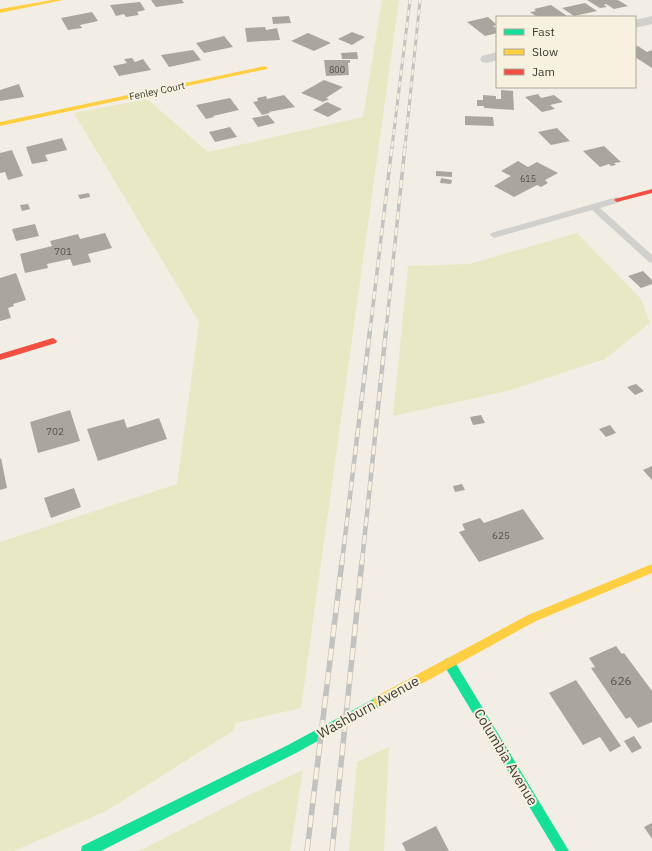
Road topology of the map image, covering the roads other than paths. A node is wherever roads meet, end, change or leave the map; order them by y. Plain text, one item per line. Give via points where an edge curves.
1 (60, 0) edge
2 (0, 11) edge
3 (652, 20) edge
4 (636, 24) edge
5 (264, 68) dead end
6 (0, 124) edge
7 (652, 191) edge
8 (617, 200) joint
9 (594, 207) junction
10 (494, 235) dead end
11 (652, 260) edge
12 (53, 341) dead end
13 (0, 357) edge
14 (652, 568) edge
15 (449, 663) junction
16 (87, 851) edge
17 (563, 851) edge

1 - 2 street
3 - 4 street
5 - 6 street, Fenley Court
7 - 8 street
8 - 9 lane
9 - 10 lane
9 - 11 lane
12 - 13 street
14 - 15 street, Washburn Avenue via 532,618
15 - 16 street, Washburn Avenue via 292,749
15 - 17 street, Columbia Avenue

